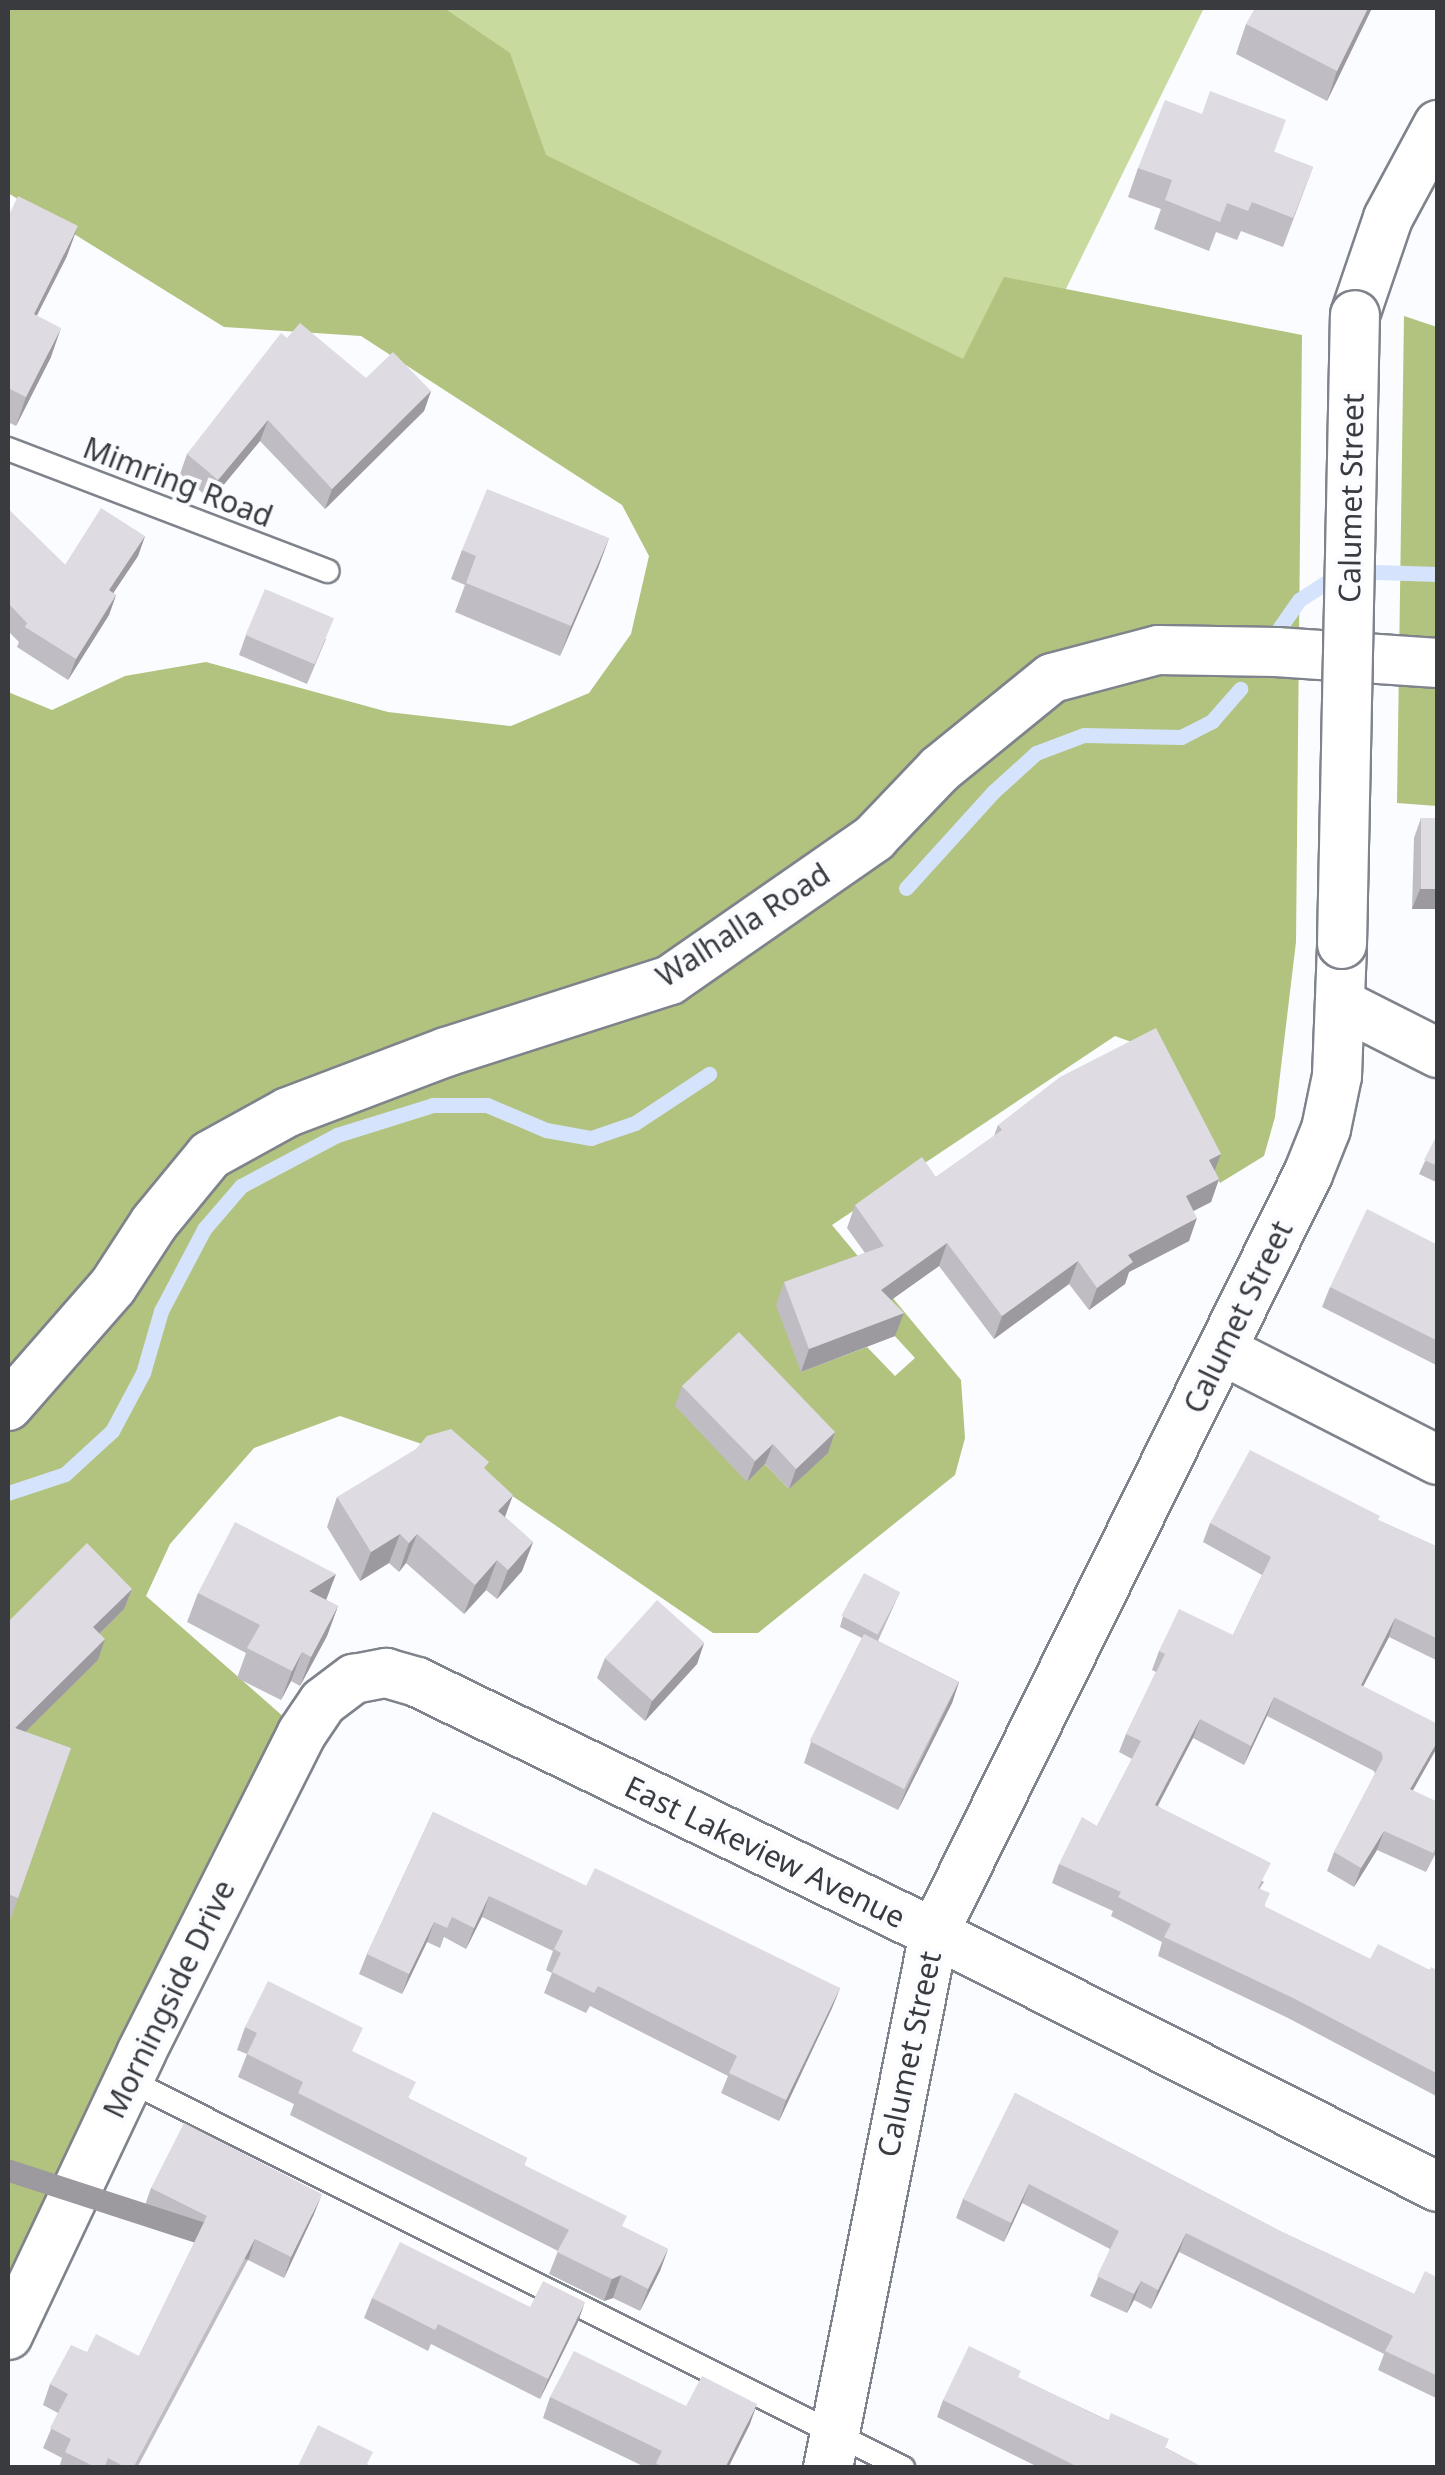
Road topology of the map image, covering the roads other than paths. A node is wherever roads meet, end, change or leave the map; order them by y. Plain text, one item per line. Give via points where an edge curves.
1 (1438, 125) edge
2 (8, 449) edge
3 (327, 570) dead end
4 (1438, 663) edge
5 (1341, 1004) junction
6 (1438, 1052) edge
7 (1222, 1350) junction
8 (8, 1406) edge
9 (1438, 1460) edge
10 (354, 1679) joint
11 (934, 1934) junction
12 (128, 2080) junction
13 (1438, 2187) edge
14 (8, 2335) edge
15 (832, 2451) edge
16 (903, 2468) edge

1 - 5 street, Calumet Street, bridge via 1388,218 1355,315
2 - 3 lane, Mimring Road
4 - 8 street, Walhalla Road via 1158,650 1052,678 940,769 874,838 670,980 305,1105 210,1155 113,1286
5 - 6 street
5 - 7 street, Calumet Street via 1337,1076 1321,1142
7 - 9 street
7 - 11 street, Calumet Street
10 - 11 street, East Lakeview Avenue via 386,1673 416,1682
10 - 12 street, Morningside Drive via 323,1702 302,1732
11 - 13 street, East Lakeview Avenue
11 - 15 street, Calumet Street
12 - 14 street, Morningside Drive
12 - 15 lane
15 - 16 lane

